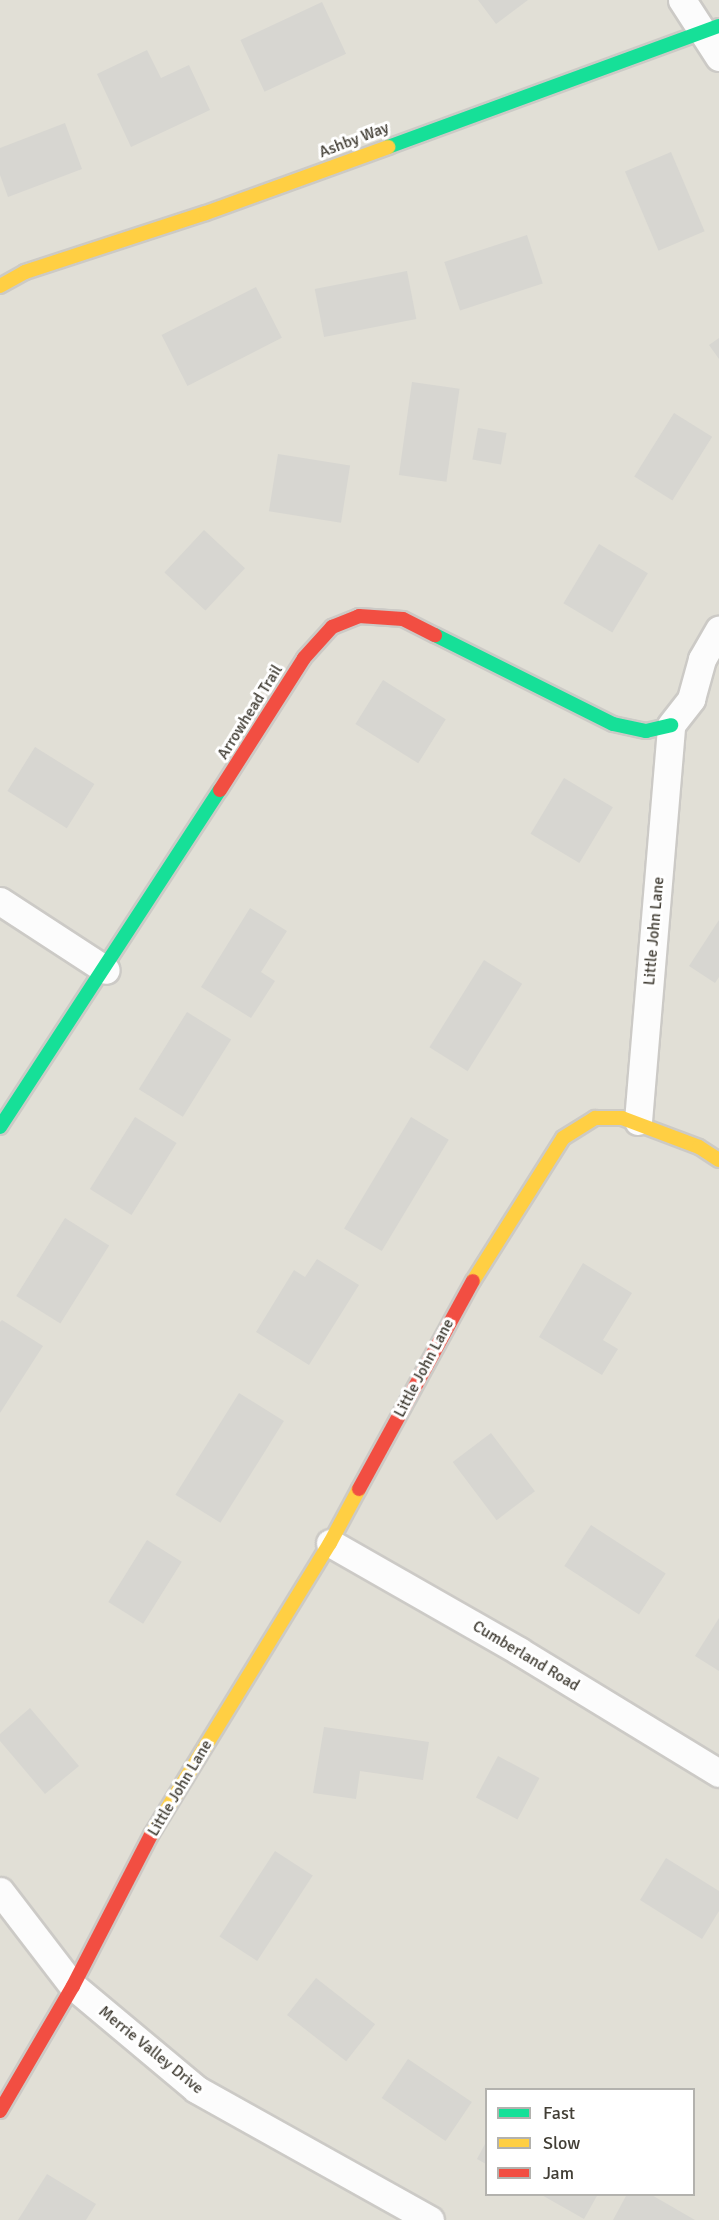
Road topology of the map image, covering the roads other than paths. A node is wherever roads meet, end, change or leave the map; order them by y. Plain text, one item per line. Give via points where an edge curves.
1 (682, 0) edge
2 (711, 27) edge
3 (719, 57) edge
4 (0, 286) edge
5 (719, 630) edge
6 (671, 725) junction
7 (0, 901) edge
8 (106, 970) junction
9 (638, 1121) junction
10 (0, 1127) edge
11 (719, 1160) edge
12 (330, 1543) junction
13 (719, 1773) edge
14 (0, 1891) edge
15 (73, 1986) junction
16 (0, 2111) edge
17 (430, 2220) edge

1 - 2 street
2 - 3 street
2 - 4 street, Ashby Way via 628,61 480,110 206,213 26,272
5 - 6 street via 702,659 692,699
6 - 8 street, Arrowhead Trail via 646,731 613,724 403,619 359,616 332,627 304,658
6 - 9 street, Little John Lane
7 - 8 street
8 - 10 street, Arrowhead Trail
9 - 11 street via 699,1147
9 - 12 street, Little John Lane via 595,1118 563,1138 516,1208 446,1327
12 - 13 street, Cumberland Road via 519,1651
12 - 15 street, Little John Lane via 148,1841
14 - 15 street, Merrie Valley Drive
15 - 16 street, Little John Lane
15 - 17 street, Merrie Valley Drive via 196,2089

